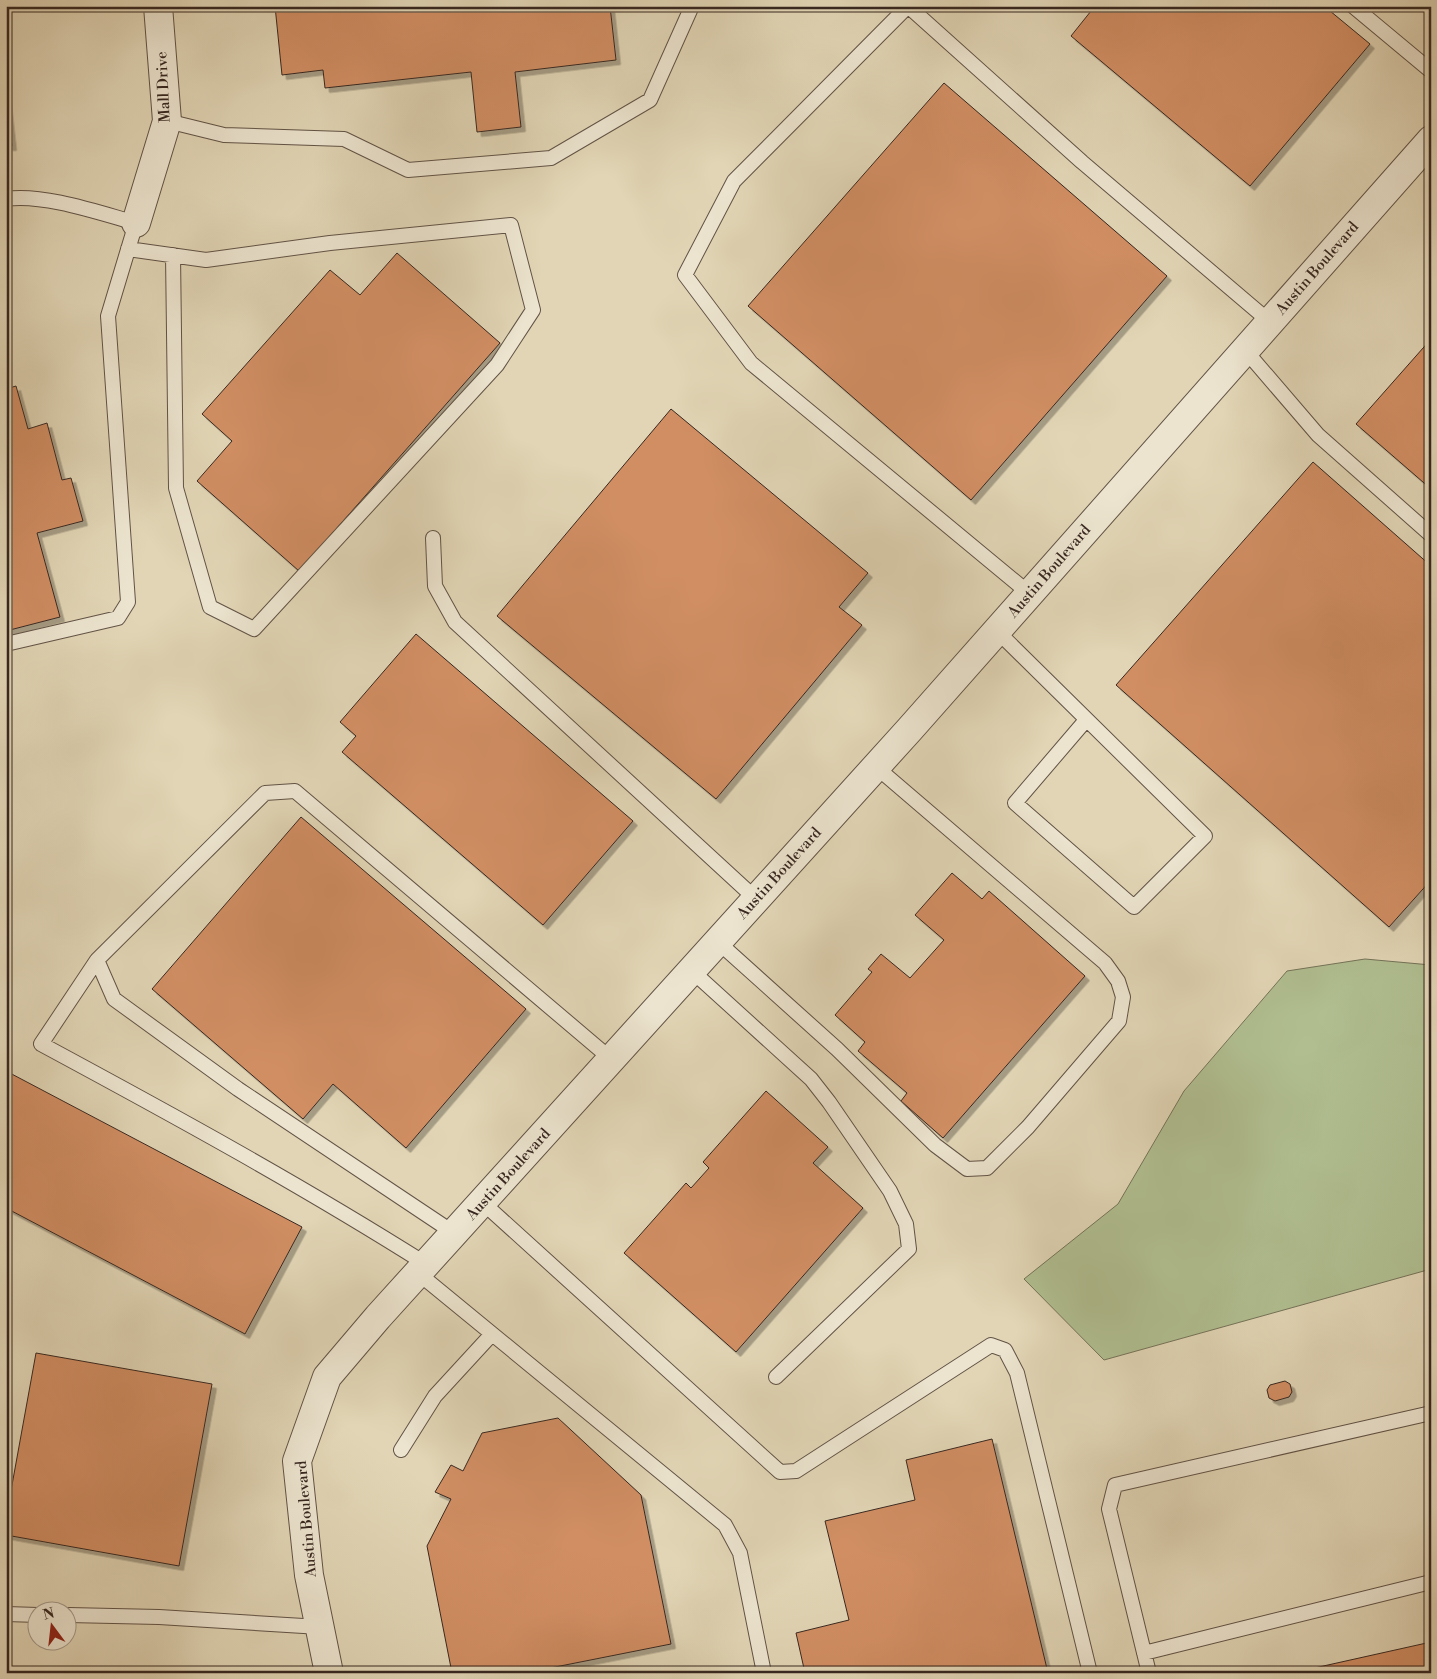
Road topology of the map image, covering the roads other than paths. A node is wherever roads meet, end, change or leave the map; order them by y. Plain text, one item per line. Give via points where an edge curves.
1 (158, 6) edge
2 (692, 6) edge
3 (1353, 6) edge
4 (1431, 71) edge
5 (167, 121) junction
6 (1431, 140) edge
7 (6, 199) edge
8 (136, 223) junction
9 (128, 248) junction
10 (173, 255) junction
11 (1270, 322) junction
12 (1245, 350) junction
13 (1431, 535) edge
14 (432, 538) dead end
15 (1030, 594) junction
16 (997, 631) junction
17 (6, 644) edge
18 (1086, 720) junction
19 (875, 766) junction
20 (756, 898) junction
21 (718, 942) junction
22 (97, 960) junction
23 (692, 970) junction
24 (611, 1060) junction
25 (482, 1202) junction
26 (454, 1233) junction
27 (422, 1269) junction
28 (492, 1334) junction
29 (776, 1377) dead end
30 (1431, 1413) edge
31 (401, 1450) dead end
32 (1431, 1582) edge
33 (6, 1614) edge
34 (28, 1615) edge
35 (78, 1615) edge
36 (320, 1627) junction
37 (1144, 1653) junction
38 (328, 1673) edge
39 (764, 1673) edge
40 (1090, 1673) edge
41 (1149, 1673) edge

1 - 5 street, Mall Drive
2 - 5 lane via 650,100 551,158 408,170 344,139 224,135
3 - 4 lane
5 - 8 street, Mall Drive
6 - 11 street, Austin Boulevard
7 - 8 lane via 16,197 68,205
8 - 9 lane
9 - 10 lane
9 - 17 lane via 108,316 128,602 118,618
10 - 10 lane via 206,260 330,243 511,226 533,310 497,365 254,629 210,607 176,488
11 - 12 street, Austin Boulevard
11 - 15 lane via 1082,162 908,6 734,181 685,275 752,363
12 - 13 lane via 1318,435
12 - 15 street, Austin Boulevard
14 - 20 lane via 434,586 455,622
15 - 16 street, Austin Boulevard
16 - 18 lane
16 - 19 street, Austin Boulevard
18 - 18 lane via 1205,836 1134,907 1015,803
19 - 20 street, Austin Boulevard
19 - 21 lane via 1105,962 1118,980 1123,996 1119,1021 1028,1127 987,1168 967,1168 935,1145 837,1049
20 - 21 street, Austin Boulevard
21 - 23 street, Austin Boulevard
22 - 24 lane via 265,793 295,791
22 - 26 lane via 114,999 238,1089
22 - 27 lane via 41,1044 205,1132 351,1217
23 - 24 street, Austin Boulevard
23 - 29 lane via 811,1079 890,1191 906,1224 909,1249
24 - 25 street, Austin Boulevard
25 - 26 street, Austin Boulevard
25 - 40 lane via 780,1472 796,1471 991,1345 1005,1350 1017,1373
26 - 27 street, Austin Boulevard
27 - 28 lane
27 - 36 street, Austin Boulevard via 327,1377 297,1461 310,1575
28 - 31 lane via 435,1396
28 - 39 lane via 725,1525 740,1553
30 - 37 lane via 1115,1485 1109,1510
32 - 37 lane
33 - 34 lane
35 - 36 lane
36 - 38 street, Austin Boulevard
37 - 41 lane

